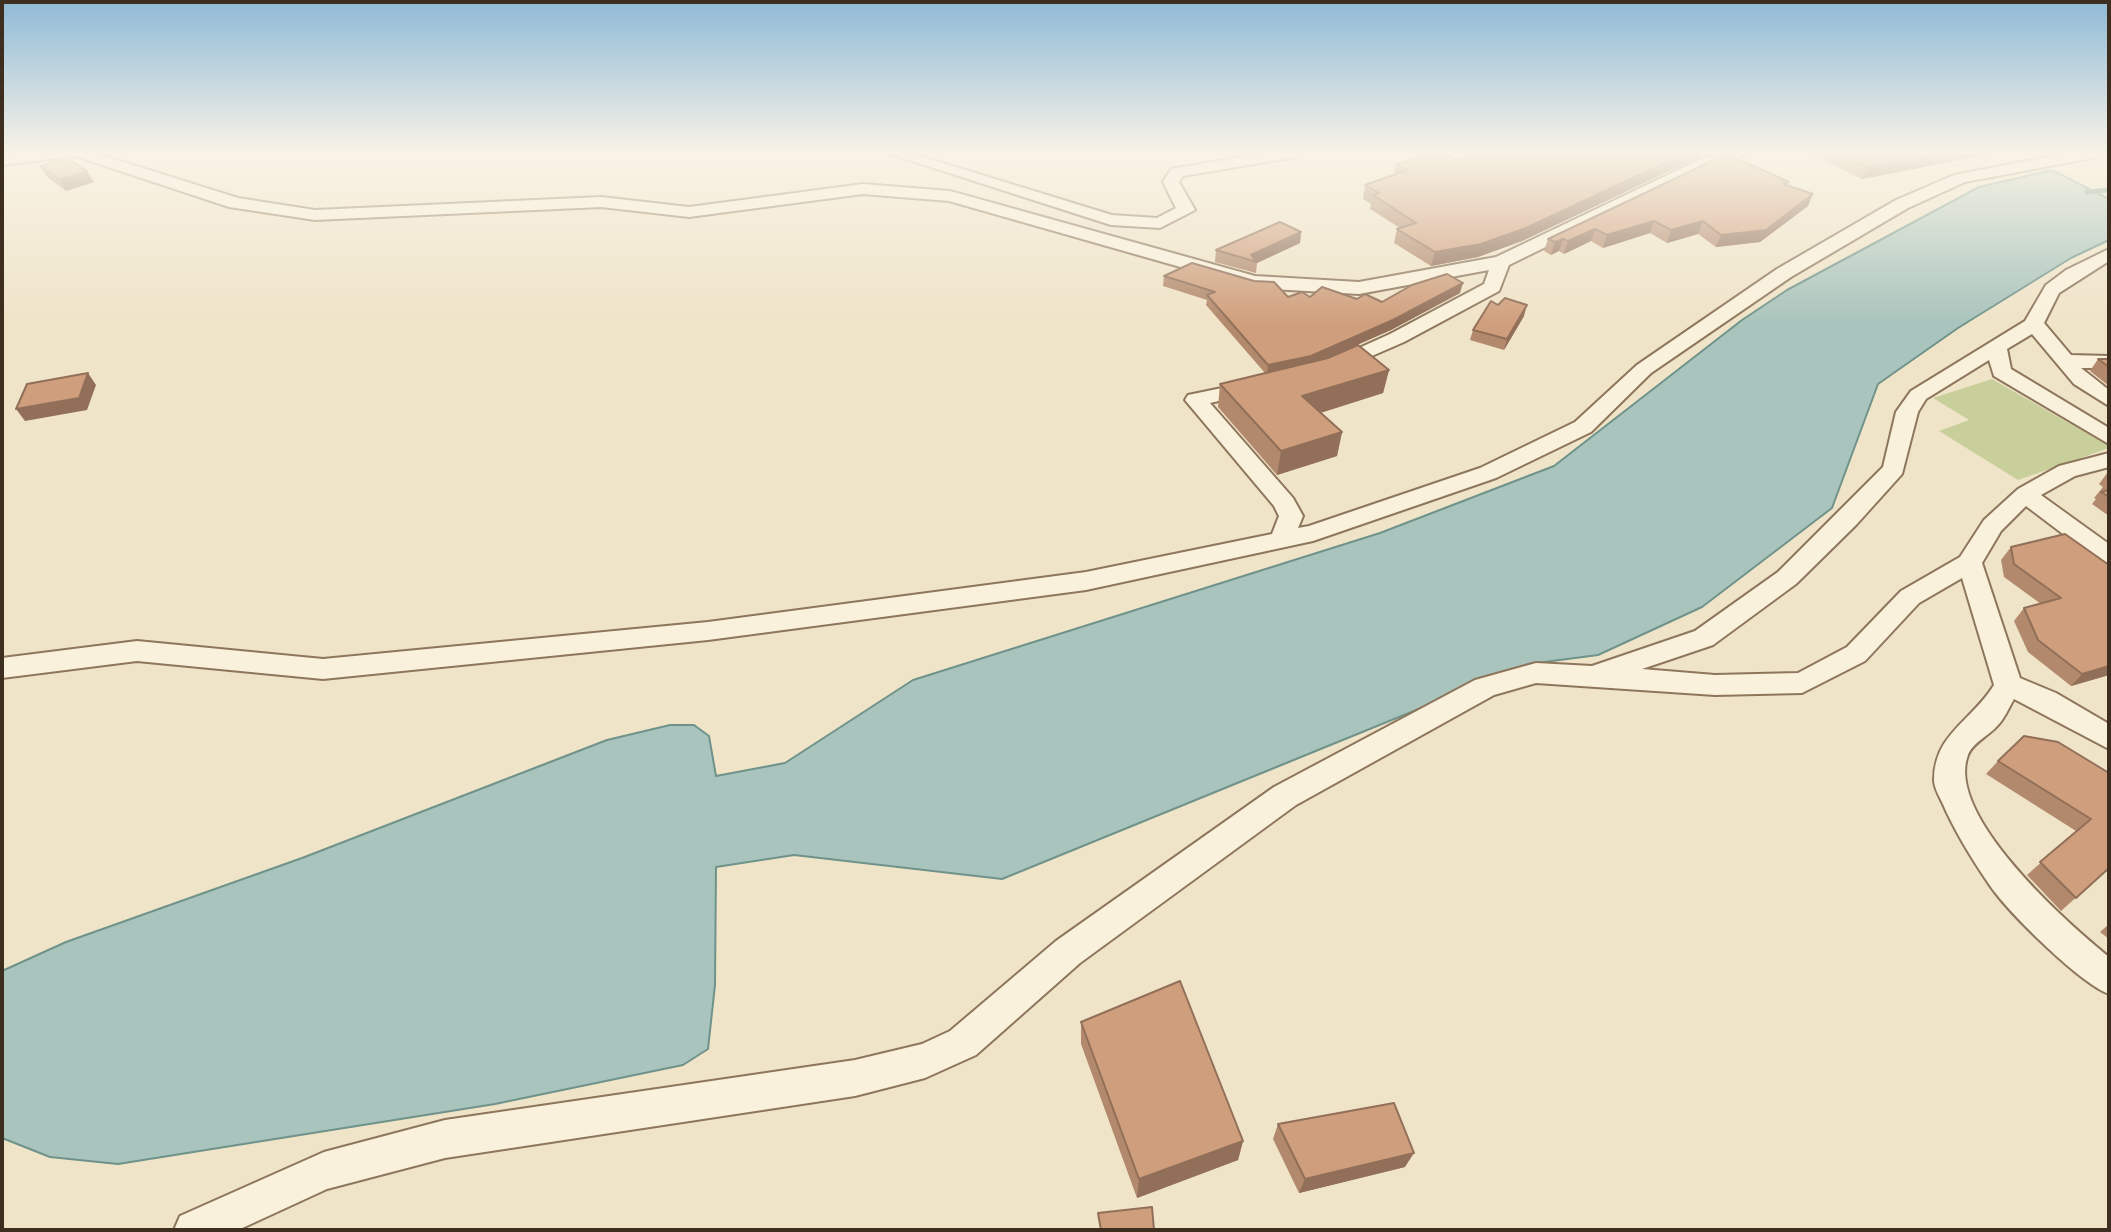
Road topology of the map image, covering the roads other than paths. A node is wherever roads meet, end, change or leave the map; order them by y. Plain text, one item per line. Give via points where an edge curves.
1 (278, 209) edge
2 (436, 209) edge
3 (667, 209) edge
4 (708, 209) edge
5 (998, 209) edge
6 (1077, 209) edge
7 (1186, 209) edge
8 (1609, 209) edge
9 (1893, 209) edge
10 (2109, 254) edge
11 (1501, 262) junction
12 (2034, 324) junction
13 (1997, 348) junction
14 (2064, 361) junction
15 (2109, 362) edge
16 (1316, 374) edge
17 (1271, 384) edge
18 (2109, 400) edge
19 (2109, 437) edge
20 (2109, 460) edge
21 (2026, 495) junction
22 (1281, 540) junction
23 (2109, 556) edge
24 (1970, 563) junction
25 (2, 668) edge
26 (1593, 676) junction
27 (2008, 685) junction
28 (2109, 738) edge
29 (2109, 978) edge
30 (194, 1230) edge

1 - 2 street via 315,215
3 - 4 street
5 - 11 street via 1254,282 1359,288
6 - 7 street via 1111,220 1160,223
8 - 11 street
9 - 22 street via 1784,273 1644,369 1583,427 1488,473
10 - 12 street via 2061,281 2038,305
11 - 16 street via 1492,287
12 - 13 street
12 - 14 street
13 - 19 street via 2001,372
13 - 26 street via 1918,395 1907,412 1894,469 1787,578 1704,638
14 - 15 street
14 - 18 street
17 - 22 street via 1196,400 1285,503 1291,516
20 - 21 street via 2091,461
21 - 23 street
21 - 24 street via 1979,541
22 - 25 street via 1070,583 708,631 338,668 137,651
24 - 26 street via 1910,597 1856,654 1802,683 1715,685
24 - 27 street
26 - 30 street via 1536,673 1485,687 1285,796 1068,952 963,1043 925,1061 855,1078 445,1139 324,1171
27 - 28 street via 2046,700
27 - 29 street via 1990,716 1955,747 1948,782 2004,880

